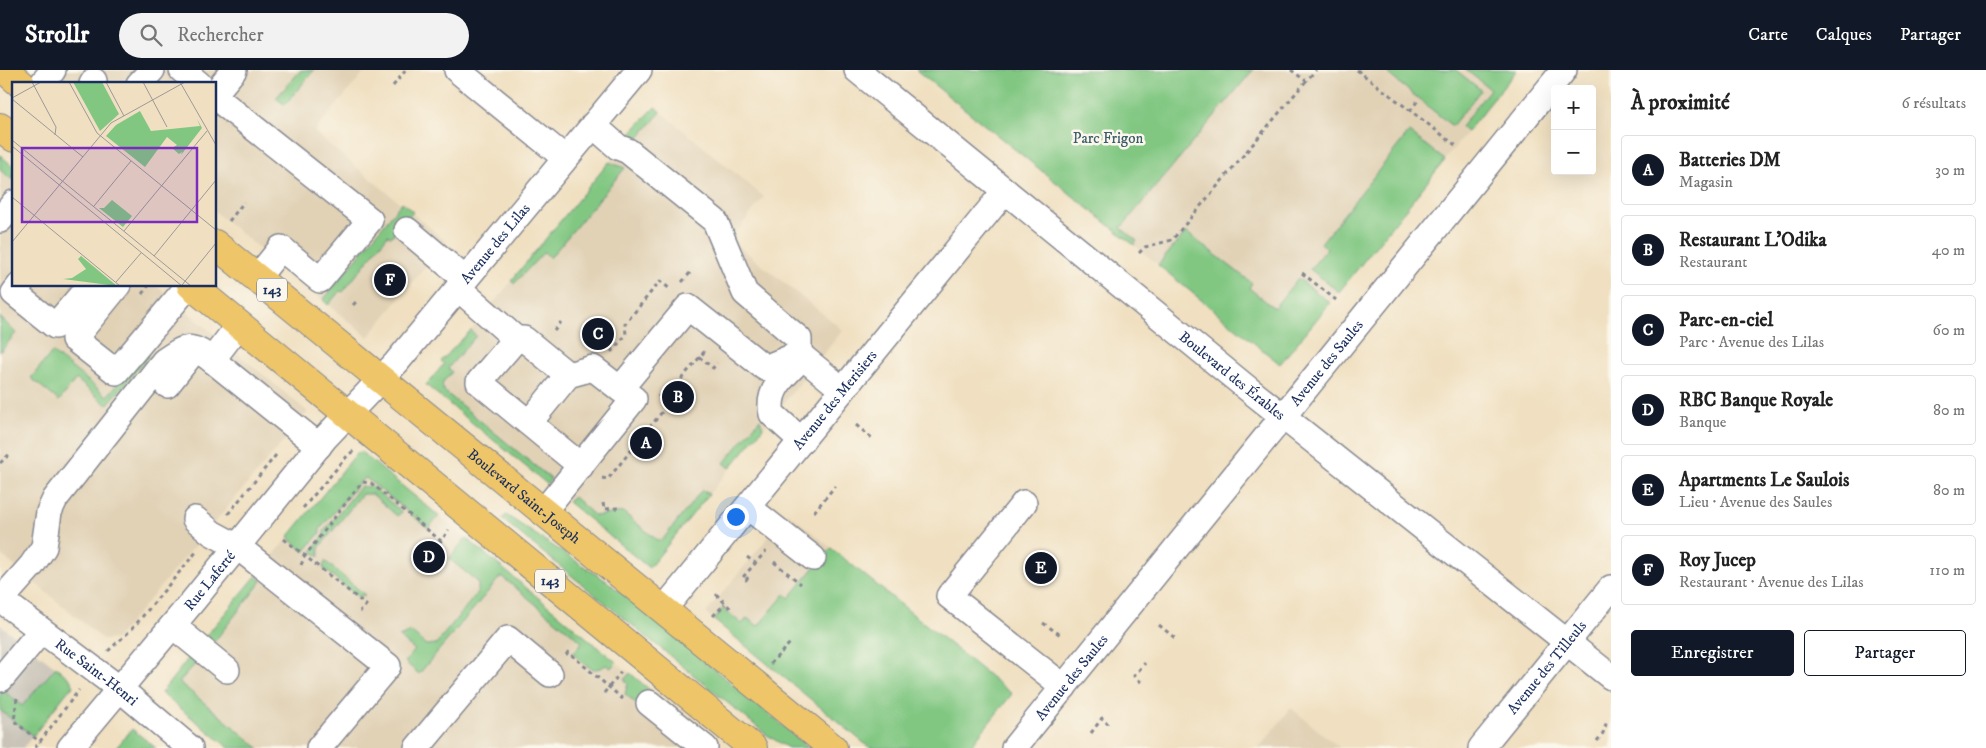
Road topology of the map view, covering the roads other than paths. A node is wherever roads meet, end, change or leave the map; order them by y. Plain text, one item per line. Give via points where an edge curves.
1 (5, 70) edge
2 (53, 70) edge
3 (152, 70) edge
4 (182, 70) edge
5 (234, 70) edge
6 (457, 70) edge
7 (639, 70) edge
8 (857, 70) edge
9 (1564, 70) edge
10 (19, 82) edge
11 (44, 82) edge
12 (141, 82) edge
13 (197, 82) edge
14 (216, 92) edge
15 (216, 98) edge
16 (593, 125) junction
17 (0, 127) edge
18 (12, 136) edge
19 (565, 158) junction
20 (1004, 191) junction
21 (12, 205) edge
22 (0, 220) edge
23 (407, 230) dead end
24 (220, 234) edge
25 (256, 278) junction
26 (462, 283) junction
27 (19, 286) edge
28 (89, 286) edge
29 (117, 286) edge
30 (189, 286) edge
31 (191, 286) edge
32 (239, 325) junction
33 (59, 334) junction
34 (516, 339) junction
35 (801, 355) junction
36 (214, 368) junction
37 (568, 375) junction
38 (381, 380) junction
39 (166, 385) dead end
40 (620, 389) junction
41 (843, 390) junction
42 (348, 414) junction
43 (1284, 417) junction
44 (529, 423) junction
45 (802, 441) junction
46 (318, 446) junction
47 (581, 466) junction
48 (1024, 503) dead end
49 (748, 506) junction
50 (543, 512) junction
51 (195, 520) dead end
52 (238, 546) junction
53 (814, 558) dead end
54 (1611, 588) edge
55 (0, 600) edge
56 (664, 609) junction
57 (173, 626) junction
58 (41, 631) junction
59 (1568, 642) junction
60 (227, 670) dead end
61 (550, 674) dead end
62 (1611, 677) edge
63 (1, 679) edge
64 (1064, 687) junction
65 (120, 689) junction
66 (649, 703) dead end
67 (70, 748) edge
68 (190, 748) edge
69 (319, 748) edge
70 (417, 748) edge
71 (705, 748) edge
72 (753, 748) edge
73 (834, 748) edge
74 (1014, 748) edge
75 (1481, 748) edge

1 - 10 main road
2 - 11 street
3 - 12 street
4 - 13 street
5 - 14 street
6 - 19 street
7 - 16 street, Avenue des Lilas
8 - 20 street, Boulevard des Érables
9 - 43 street, Avenue des Saules
15 - 25 street via 370,220 320,280 281,248
16 - 19 street, Avenue des Lilas
16 - 35 street via 715,221 745,293 800,339
17 - 18 main road
19 - 26 street, Avenue des Lilas
20 - 41 street, Avenue des Merisiers
20 - 43 street, Boulevard des Érables
21 - 22 street
23 - 26 street
24 - 25 main road, Boulevard Saint-Joseph / 143
25 - 38 main road, Boulevard Saint-Joseph / 143
26 - 34 street
26 - 38 street, Avenue des Lilas
27 - 33 street via 14,293
28 - 33 street
29 - 33 street
30 - 33 street via 116,372
31 - 32 main road, 143
32 - 36 street
32 - 42 main road, 143
34 - 37 street via 524,339
34 - 44 street via 479,382
35 - 40 street via 765,368 680,295
35 - 41 street
35 - 45 street via 774,388 771,410 775,418
36 - 39 street
36 - 46 street
36 - 55 street via 180,350 164,360 55,499 48,512 44,547
37 - 40 street via 593,368
37 - 44 street
38 - 42 street, Avenue des Lilas
38 - 50 main road, Boulevard Saint-Joseph / 143
40 - 47 street via 634,399
41 - 45 street, Avenue des Merisiers
42 - 46 street, Rue Laferté
42 - 72 main road, 143
43 - 59 street, Boulevard des Érables
43 - 64 street, Avenue des Saules
44 - 47 street
45 - 49 street, Avenue des Merisiers
46 - 52 street, Rue Laferté
47 - 50 street
48 - 64 street via 950,596
49 - 53 street
49 - 56 street, Avenue des Merisiers
50 - 56 main road, Boulevard Saint-Joseph / 143
51 - 52 street
52 - 57 street, Rue Laferté
52 - 69 street via 388,666
54 - 59 street, Avenue des Tilleuls
55 - 58 street, Rue Saint-Henri
56 - 73 main road, Boulevard Saint-Joseph / 143
57 - 60 street
57 - 65 street, Rue Laferté
58 - 63 street
58 - 65 street, Rue Saint-Henri
59 - 62 street, Boulevard des Érables
59 - 75 street, Avenue des Tilleuls
61 - 70 street via 508,639
64 - 74 street, Avenue des Saules
65 - 67 street, Rue Laferté
65 - 68 street, Rue Saint-Henri
66 - 71 street

